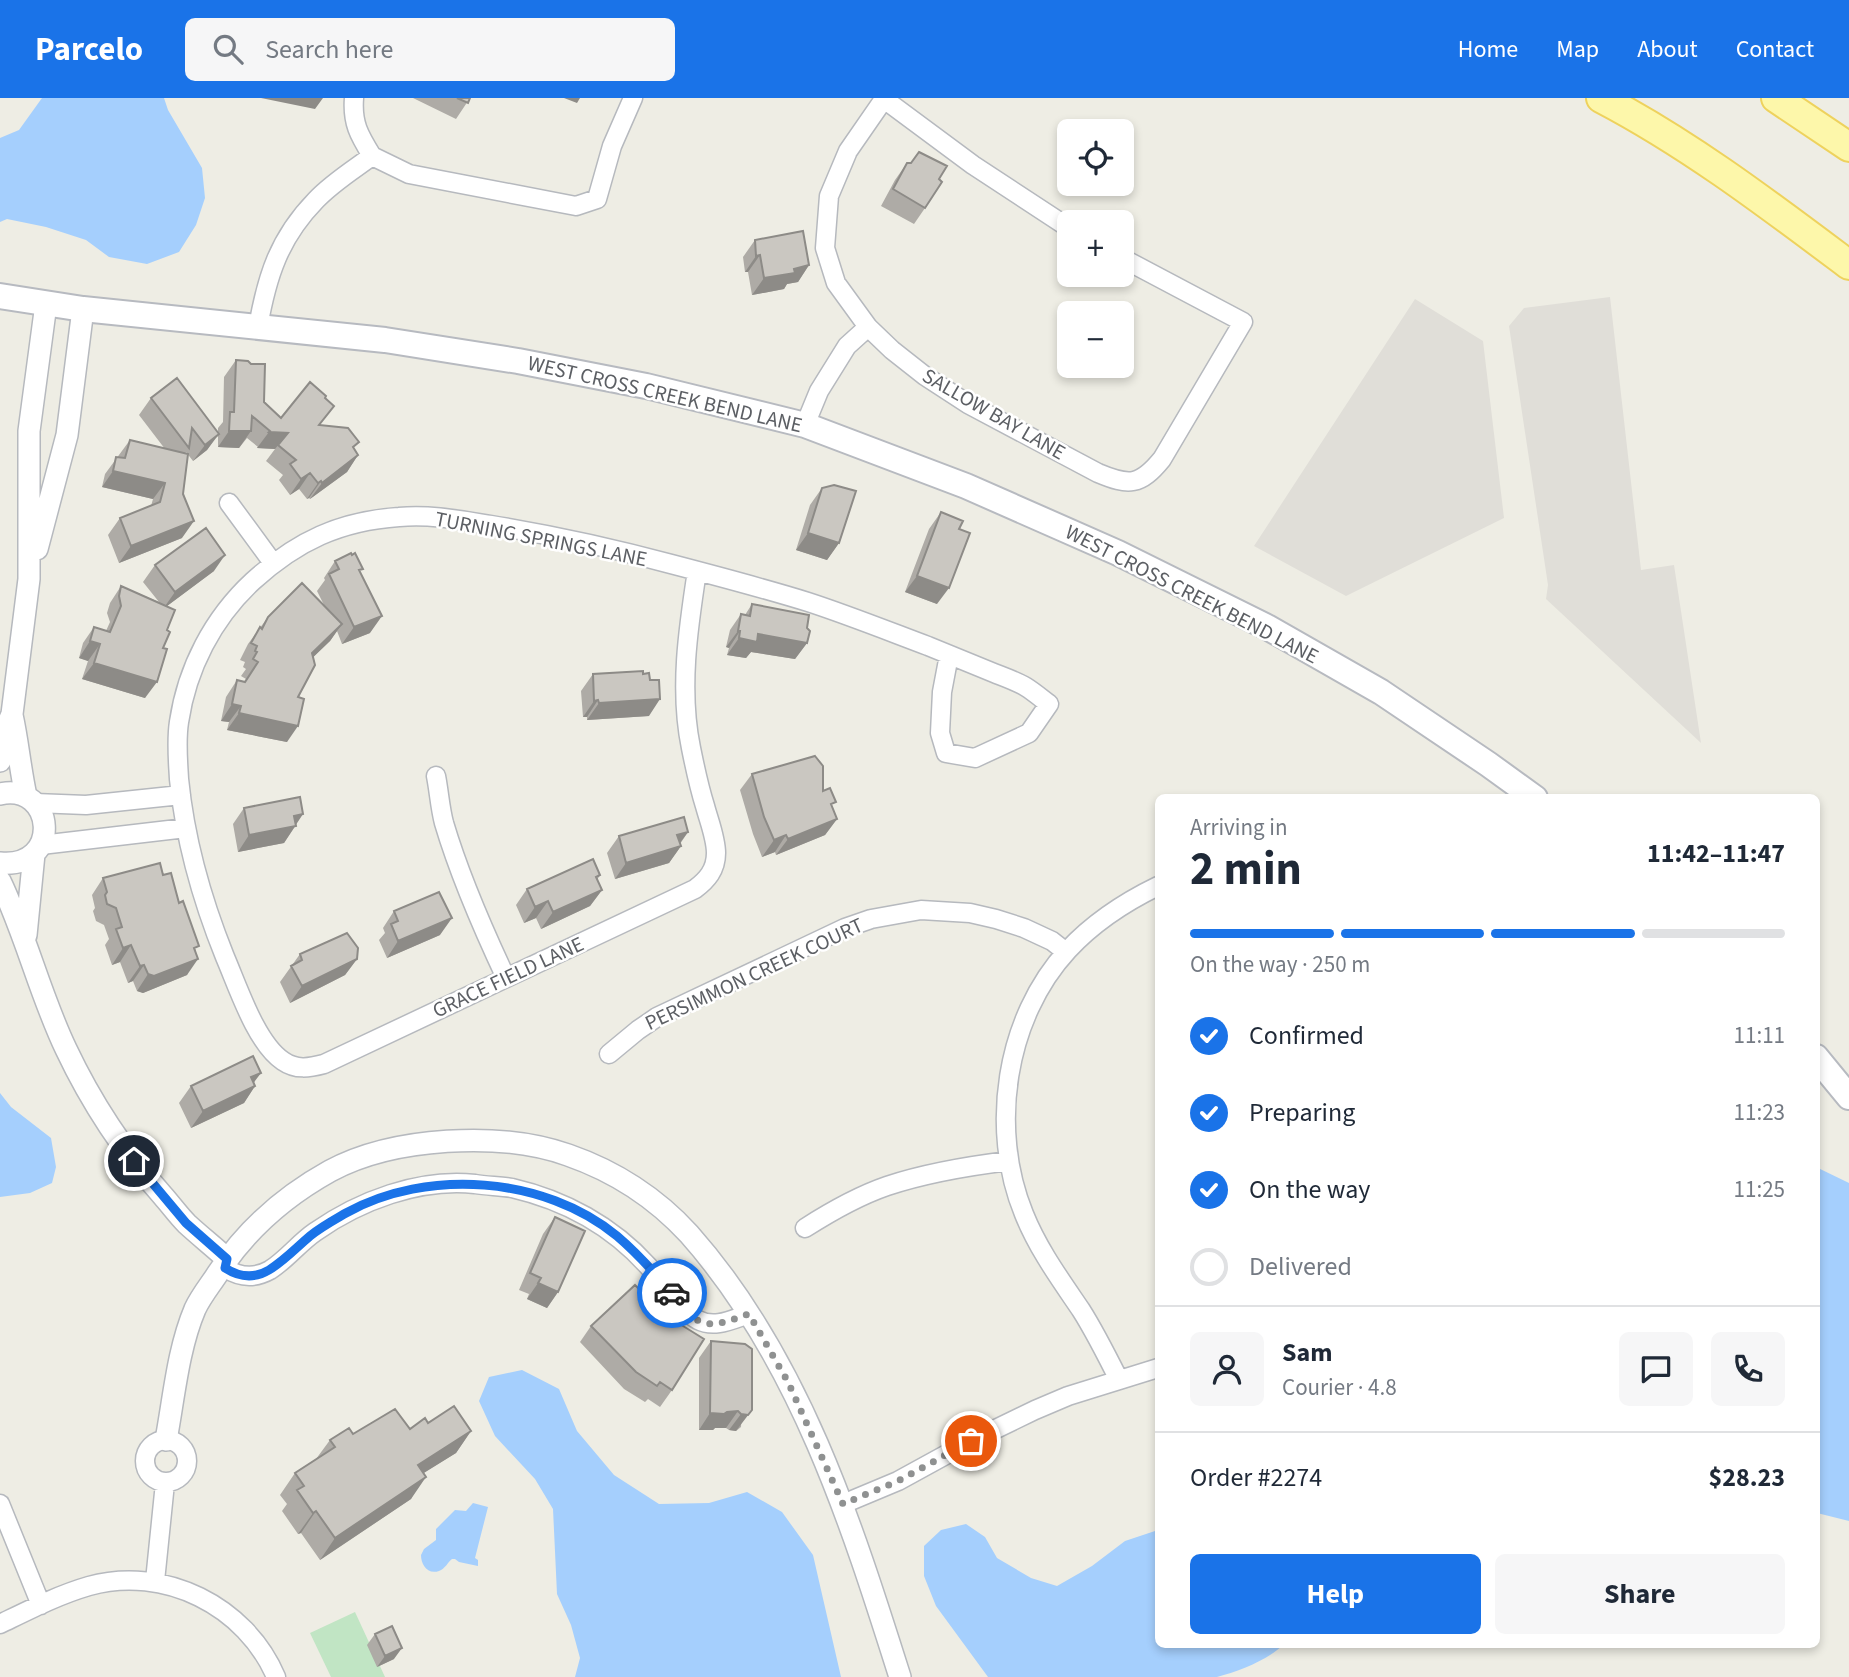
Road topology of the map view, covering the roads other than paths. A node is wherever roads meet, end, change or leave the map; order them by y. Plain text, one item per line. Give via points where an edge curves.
1 (354, 98) edge
2 (633, 98) edge
3 (1601, 98) edge
4 (1776, 98) edge
5 (884, 99) edge
6 (1849, 147) edge
7 (372, 156) junction
8 (1057, 220) edge
9 (1134, 264) edge
10 (1849, 265) edge
11 (0, 296) edge
12 (46, 304) junction
13 (83, 309) junction
14 (258, 327) junction
15 (868, 327) junction
16 (805, 425) junction
17 (229, 503) dead end
18 (273, 563) junction
19 (697, 571) junction
20 (29, 579) junction
21 (949, 654) junction
22 (12, 714) junction
23 (0, 761) edge
24 (436, 776) dead end
25 (0, 794) edge
26 (181, 794) junction
27 (1529, 794) edge
28 (30, 800) junction
29 (186, 828) junction
30 (37, 850) junction
31 (0, 863) edge
32 (0, 881) edge
33 (1155, 888) edge
34 (25, 940) junction
35 (1066, 952) junction
36 (506, 978) junction
37 (610, 1054) dead end
38 (1820, 1062) edge
39 (294, 1067) joint
40 (1849, 1097) edge
41 (1009, 1161) junction
42 (805, 1228) dead end
43 (227, 1259) junction
44 (749, 1314) junction
45 (1155, 1369) edge
46 (1119, 1380) junction
47 (166, 1440) junction
48 (165, 1483) junction
49 (0, 1504) edge
50 (843, 1504) junction
51 (155, 1581) junction
52 (41, 1605) junction
53 (0, 1624) edge
54 (276, 1677) edge
55 (900, 1677) edge

1 - 7 street via 358,134
2 - 7 street via 612,146 597,199 576,206 409,174
3 - 10 main road via 1770,205
4 - 6 main road
5 - 8 street
5 - 15 street, SALLOW BAY LANE via 848,151 828,196 825,248 836,283
7 - 14 street via 317,198 299,219 278,253
9 - 15 street, SALLOW BAY LANE via 1243,322 1162,459 1151,473 1134,482 1098,473 968,404 925,376
11 - 12 main road, WEST CROSS CREEK BEND LANE
12 - 13 main road, WEST CROSS CREEK BEND LANE
12 - 20 street via 29,430
13 - 14 main road, WEST CROSS CREEK BEND LANE
13 - 20 street via 67,435
14 - 16 main road, WEST CROSS CREEK BEND LANE via 385,340 518,361
15 - 16 street via 847,346
16 - 27 main road, WEST CROSS CREEK BEND LANE via 966,486 1118,553 1267,627 1381,692
17 - 18 street
18 - 19 street, TURNING SPRINGS LANE via 303,542 334,529 401,516 520,530
18 - 26 street, TURNING SPRINGS LANE via 221,616 188,680 178,724
19 - 21 street, TURNING SPRINGS LANE via 811,603
19 - 36 street, GRACE FIELD LANE via 688,632 686,695 690,745 715,843 713,869 695,889
20 - 22 street
21 - 21 street, TURNING SPRINGS LANE via 940,733 946,753 975,758 1029,733 1049,704 1025,686
22 - 23 street
22 - 28 street
24 - 36 street via 443,820 460,873
25 - 28 street via 15,793
26 - 28 street via 86,805
26 - 29 street, TURNING SPRINGS LANE
28 - 30 street via 45,823
29 - 30 street
29 - 39 street, TURNING SPRINGS LANE via 213,926 257,1030 271,1051
30 - 31 street via 25,861
30 - 34 street
32 - 34 street
33 - 35 street via 1122,905
34 - 43 street via 66,1049 90,1096 150,1181 186,1223
35 - 37 street, PERSIMMON CREEK COURT via 1024,928 970,913 921,910 871,919 667,1012
35 - 41 street via 1035,998 1013,1053 1006,1110
36 - 39 street, GRACE FIELD LANE via 324,1064
38 - 40 main road
41 - 42 street via 886,1186
41 - 46 street via 1035,1240
43 - 44 street via 225,1268 252,1276 269,1270 313,1233 348,1212 388,1195 463,1183 510,1188 579,1212 615,1235 647,1264 699,1321 711,1325
43 - 44 street via 254,1226 331,1170 382,1151 426,1142 526,1145 566,1154 610,1173 652,1199 687,1232
43 - 47 street via 196,1308 183,1348
44 - 50 street via 788,1382
45 - 46 street
46 - 50 street via 1035,1410 898,1481
47 - 48 street via 152,1445 144,1461 151,1477
47 - 48 street via 182,1447 187,1461 179,1478
48 - 51 street
49 - 52 street
50 - 55 street
51 - 52 street via 103,1583
51 - 54 street via 192,1593 223,1611 253,1639
52 - 53 street

